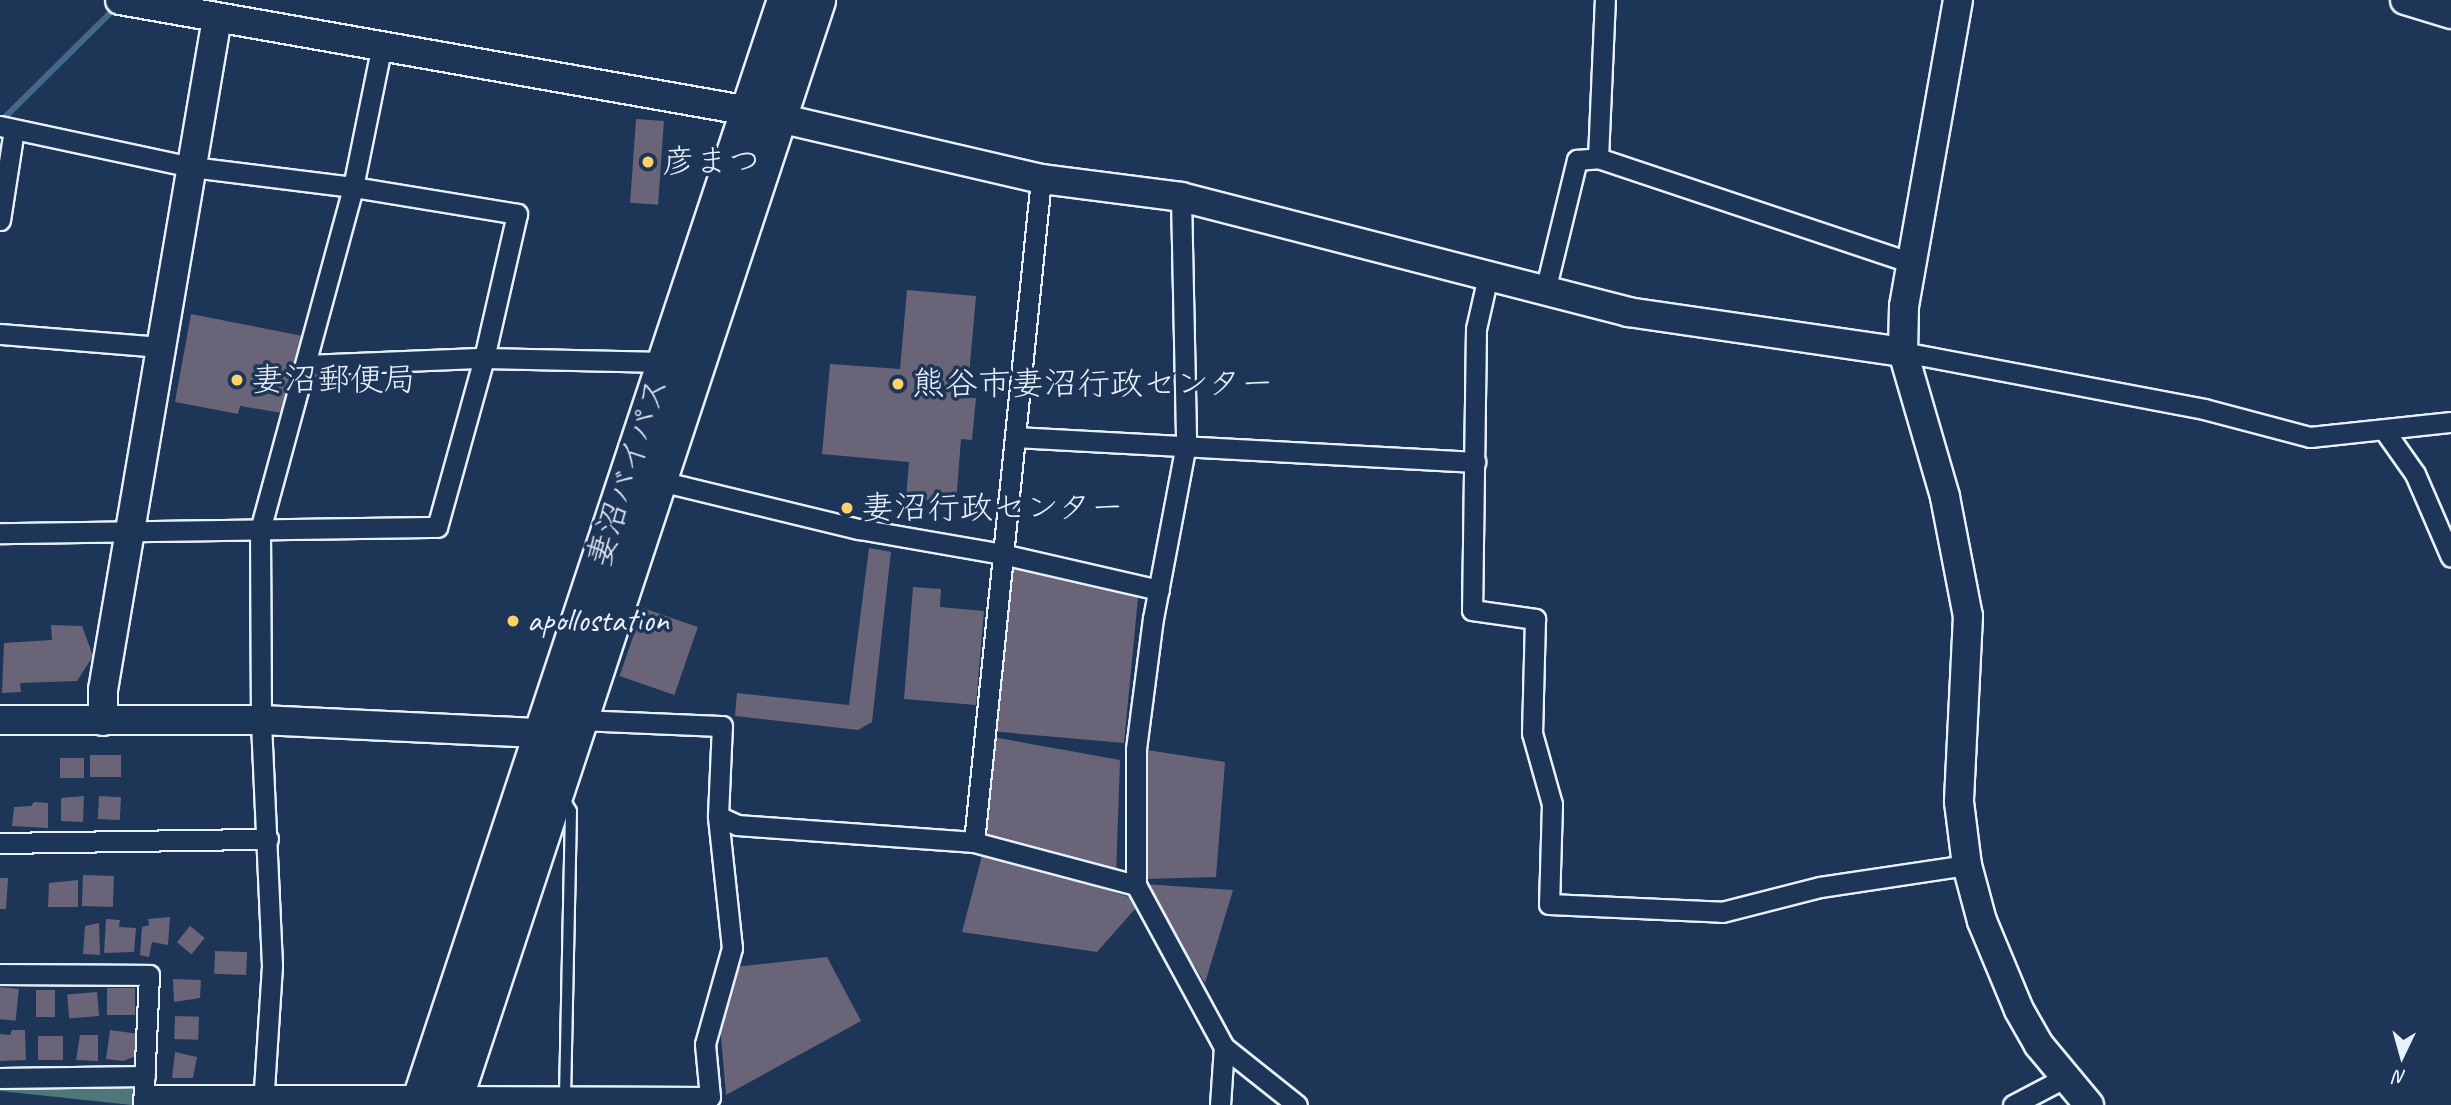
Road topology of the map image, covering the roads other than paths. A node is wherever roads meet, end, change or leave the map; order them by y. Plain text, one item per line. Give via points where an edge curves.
1 (786, 0) edge
2 (816, 0) edge
3 (1605, 0) edge
4 (1958, 0) edge
5 (2405, 0) edge
6 (138, 2) edge
7 (2451, 14) edge
8 (217, 18) junction
9 (382, 44) junction
10 (762, 115) junction
11 (7, 128) edge
12 (1598, 158) junction
13 (192, 167) junction
14 (1041, 179) junction
15 (353, 187) junction
16 (1181, 197) junction
17 (0, 220) edge
18 (1912, 263) junction
19 (1488, 276) junction
20 (1545, 291) junction
21 (0, 334) edge
22 (163, 347) junction
23 (1903, 352) junction
24 (484, 358) junction
25 (664, 362) junction
26 (306, 365) junction
27 (2451, 422) edge
28 (2384, 430) junction
29 (1014, 437) junction
30 (1186, 444) junction
31 (1475, 462) junction
32 (660, 481) junction
33 (260, 530) junction
34 (0, 533) edge
35 (131, 533) junction
36 (1002, 554) junction
37 (2451, 557) edge
38 (1159, 590) junction
39 (0, 720) edge
40 (261, 720) junction
41 (577, 720) junction
42 (103, 721) junction
43 (541, 733) junction
44 (554, 783) junction
45 (718, 816) junction
46 (268, 839) junction
47 (974, 842) junction
48 (0, 843) edge
49 (1967, 865) junction
50 (1136, 885) junction
51 (0, 974) edge
52 (1224, 1047) junction
53 (2066, 1077) junction
54 (0, 1078) edge
55 (144, 1092) edge
56 (565, 1099) edge
57 (264, 1100) edge
58 (437, 1100) edge
59 (1220, 1105) edge
60 (1297, 1105) edge
61 (2013, 1105) edge
62 (2089, 1105) edge

1 - 10 highway, 妻沼バイパス
2 - 10 highway, 妻沼バイパス
3 - 12 street
4 - 18 street
5 - 7 street
6 - 8 street
8 - 9 street
8 - 13 street
9 - 10 street
9 - 15 street
10 - 14 street
10 - 25 highway, 妻沼バイパス
10 - 32 highway, 妻沼バイパス
11 - 13 street
11 - 17 street
12 - 18 street
12 - 20 street via 1577,160
13 - 15 street
13 - 22 street
14 - 16 street
14 - 29 street
15 - 24 street via 517,214
15 - 26 street
16 - 19 street
16 - 30 street
18 - 23 street
19 - 20 street
19 - 31 street via 1476,329
20 - 23 street via 1628,312
21 - 22 street
22 - 35 street
23 - 28 street via 2204,409 2310,437
23 - 49 street via 1945,496 1968,616 1959,802
24 - 25 street
24 - 26 street
24 - 33 street via 438,527
25 - 43 highway, 妻沼バイパス
26 - 33 street
27 - 28 street
28 - 37 street via 2415,474
29 - 30 street
29 - 36 street
30 - 31 street
30 - 38 street
31 - 49 street via 1472,610 1535,619 1532,733 1552,804 1549,904 1722,912 1820,887
32 - 36 street via 859,529
32 - 41 highway, 妻沼バイパス
33 - 35 street
33 - 40 street
34 - 35 street
35 - 42 street via 103,690
36 - 38 street
36 - 47 street
38 - 50 street via 1136,749
39 - 42 street
40 - 42 street
40 - 43 street
40 - 46 street
41 - 44 highway, 妻沼バイパス
41 - 45 street via 722,726
43 - 58 highway, 妻沼バイパス
44 - 56 lane via 571,811
44 - 58 highway, 妻沼バイパス
45 - 47 street via 737,824
45 - 56 street via 732,948 705,1044 710,1097
46 - 48 street
46 - 57 street via 272,965
47 - 50 street
49 - 53 street via 2002,976 2039,1045
50 - 52 street
51 - 55 street via 149,975
52 - 59 street
52 - 60 street
53 - 61 street
53 - 62 street
54 - 55 street
55 - 57 street
56 - 58 street
57 - 58 street

